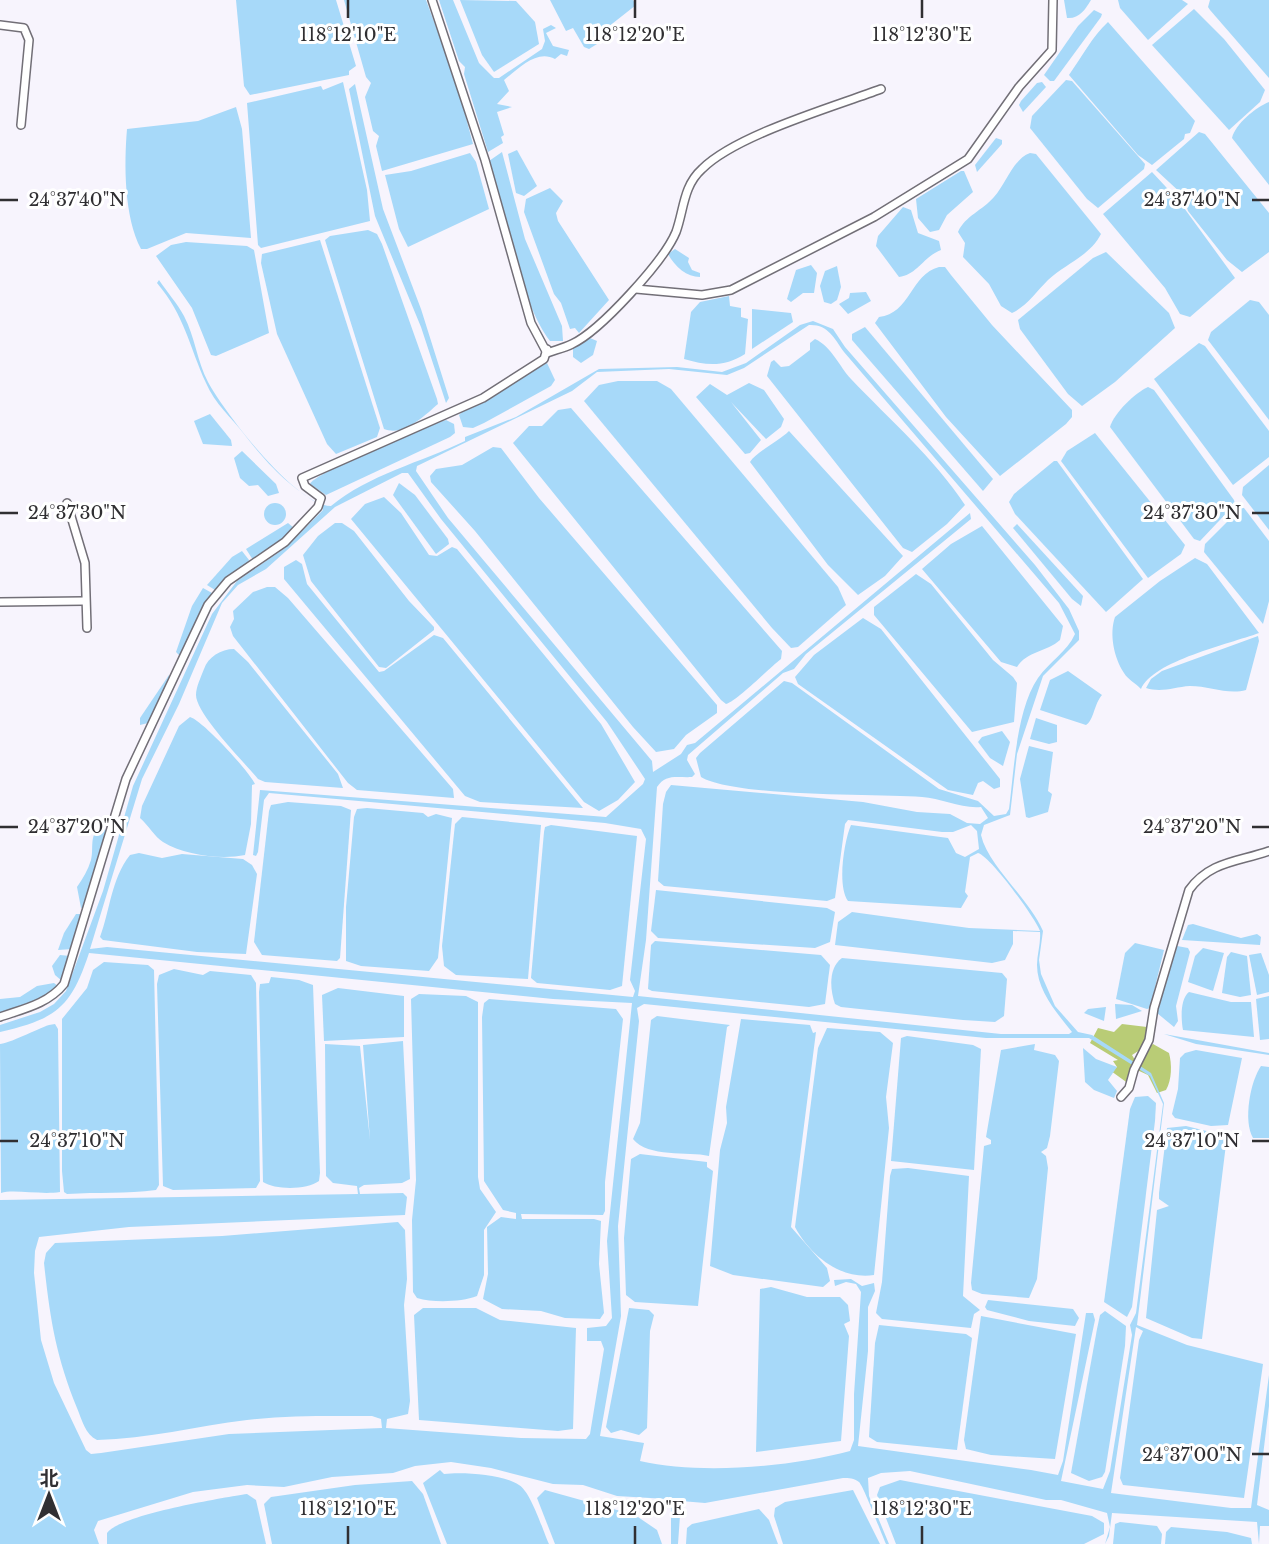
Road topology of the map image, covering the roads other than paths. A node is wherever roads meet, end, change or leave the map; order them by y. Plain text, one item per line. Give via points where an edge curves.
1 (432, 0) edge
2 (1053, 0) edge
3 (0, 26) edge
4 (881, 89) dead end
5 (21, 125) dead end
6 (635, 289) junction
7 (547, 351) junction
8 (67, 503) dead end
9 (84, 601) junction
10 (0, 602) edge
11 (87, 628) dead end
12 (1269, 851) edge
13 (0, 1017) edge
14 (1121, 1097) dead end

1 - 7 street via 485,160 531,323
2 - 6 street via 1052,50 1019,87 968,159 874,218 731,290 702,295
3 - 5 street via 24,28 29,40
4 - 6 street via 732,146 701,169 683,199 675,233
6 - 7 street via 586,335
7 - 13 street via 536,365 483,398 307,474 302,482 319,495 320,504 285,541 228,581 208,605 126,779 64,984 45,1001
8 - 9 street via 85,563
9 - 10 street
9 - 11 street
12 - 14 street via 1216,865 1189,890 1149,1040

